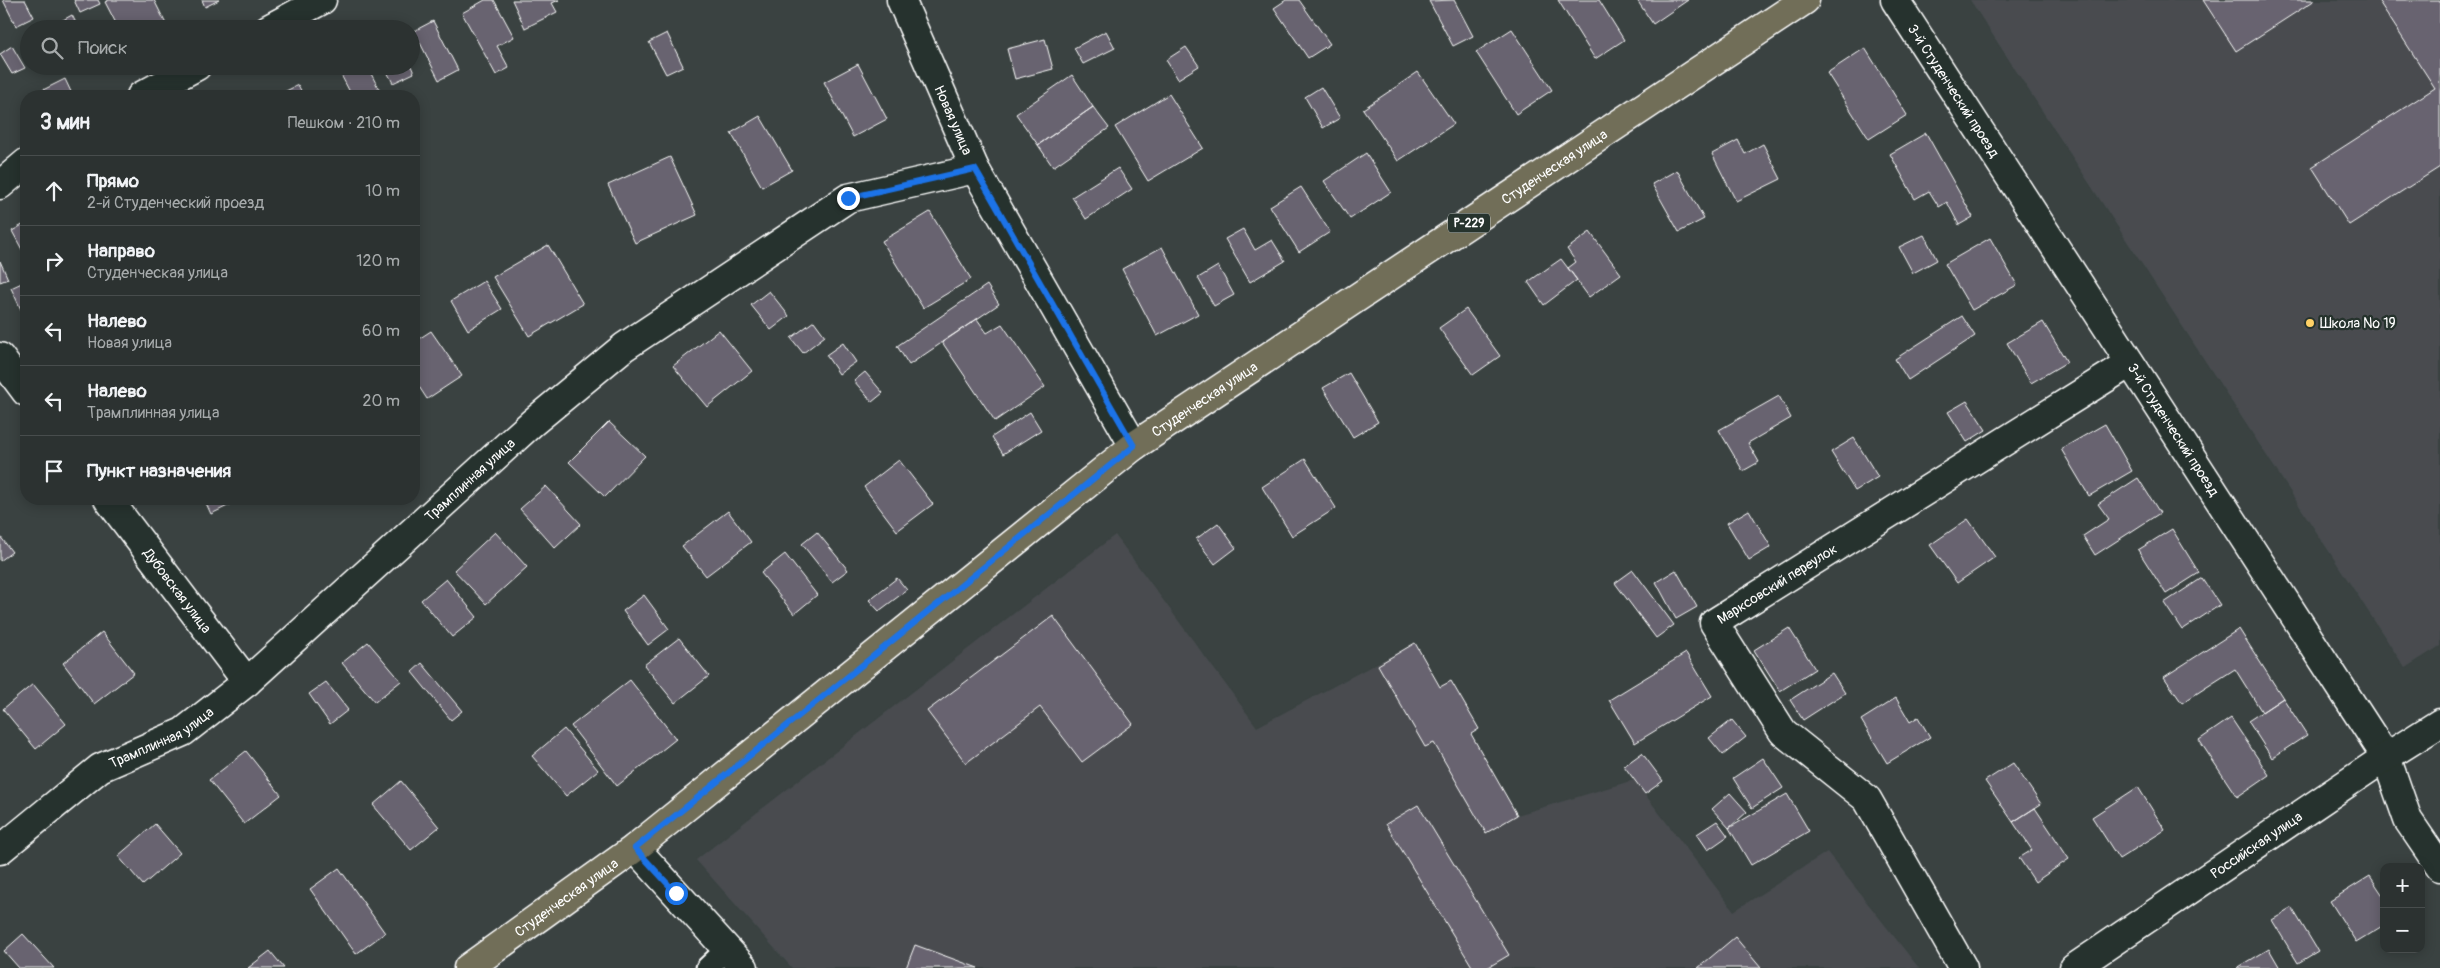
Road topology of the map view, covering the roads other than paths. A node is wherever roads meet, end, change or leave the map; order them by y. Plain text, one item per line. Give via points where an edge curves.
1 (322, 0) edge
2 (901, 0) edge
3 (1805, 0) edge
4 (1895, 0) edge
5 (285, 20) edge
6 (180, 75) edge
7 (152, 90) edge
8 (20, 168) edge
9 (975, 169) junction
10 (0, 185) edge
11 (0, 357) edge
12 (2130, 363) junction
13 (20, 384) edge
14 (1134, 446) junction
15 (113, 505) edge
16 (247, 682) junction
17 (2440, 723) edge
18 (2386, 757) junction
19 (635, 848) junction
20 (0, 850) edge
21 (2440, 867) edge
22 (736, 958) edge
23 (468, 968) edge
24 (707, 968) edge
25 (1963, 968) edge
26 (2074, 968) edge

1 - 5 street
2 - 9 street, Новая улица
3 - 14 main road, Студенческая улица / Р-229
4 - 12 street, 3-й Студенческий проезд
6 - 7 street
8 - 10 street
9 - 14 street, Новая улица
9 - 16 street, Трамплинная улица via 848,198 624,348 532,423
11 - 13 street
12 - 18 street, 3-й Студенческий проезд
12 - 25 street, Марксовский переулок via 1714,623 1783,732 1867,799
14 - 19 main road, Студенческая улица / Р-229
15 - 16 street, Дубовская улица
16 - 20 street, Трамплинная улица via 184,732 100,768
17 - 18 street, Российская улица
18 - 21 street, 3-й Студенческий проезд via 2408,820
18 - 26 street, Российская улица
19 - 22 street
19 - 23 main road, Студенческая улица / Р-229
22 - 24 lane

